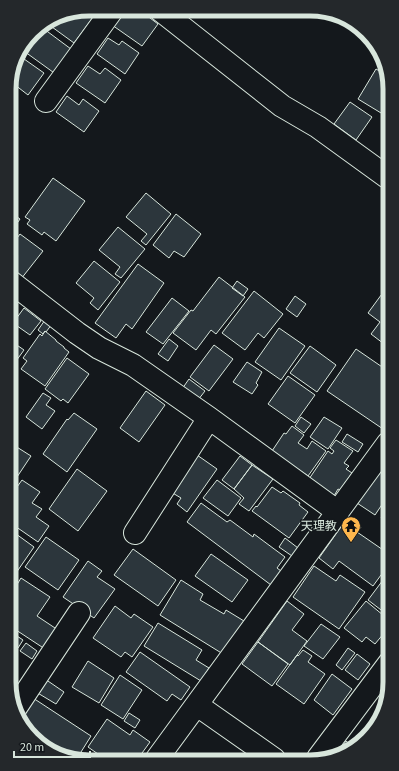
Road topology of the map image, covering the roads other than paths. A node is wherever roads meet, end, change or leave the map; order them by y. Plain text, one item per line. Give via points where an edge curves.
1 (108, 16) edge
2 (168, 16) edge
3 (46, 101) dead end
4 (383, 175) edge
5 (16, 286) edge
6 (209, 418) junction
7 (383, 450) edge
8 (338, 512) junction
9 (135, 533) dead end
10 (79, 613) dead end
11 (383, 671) edge
12 (19, 703) edge
13 (197, 704) junction
14 (321, 754) edge
15 (160, 755) edge
16 (268, 755) edge

1 - 3 street
2 - 4 street via 282,106 318,127
5 - 6 street via 99,348 133,364
6 - 8 street
6 - 9 street
7 - 8 street
8 - 13 street
10 - 12 street
11 - 14 street
13 - 15 street
13 - 16 street

